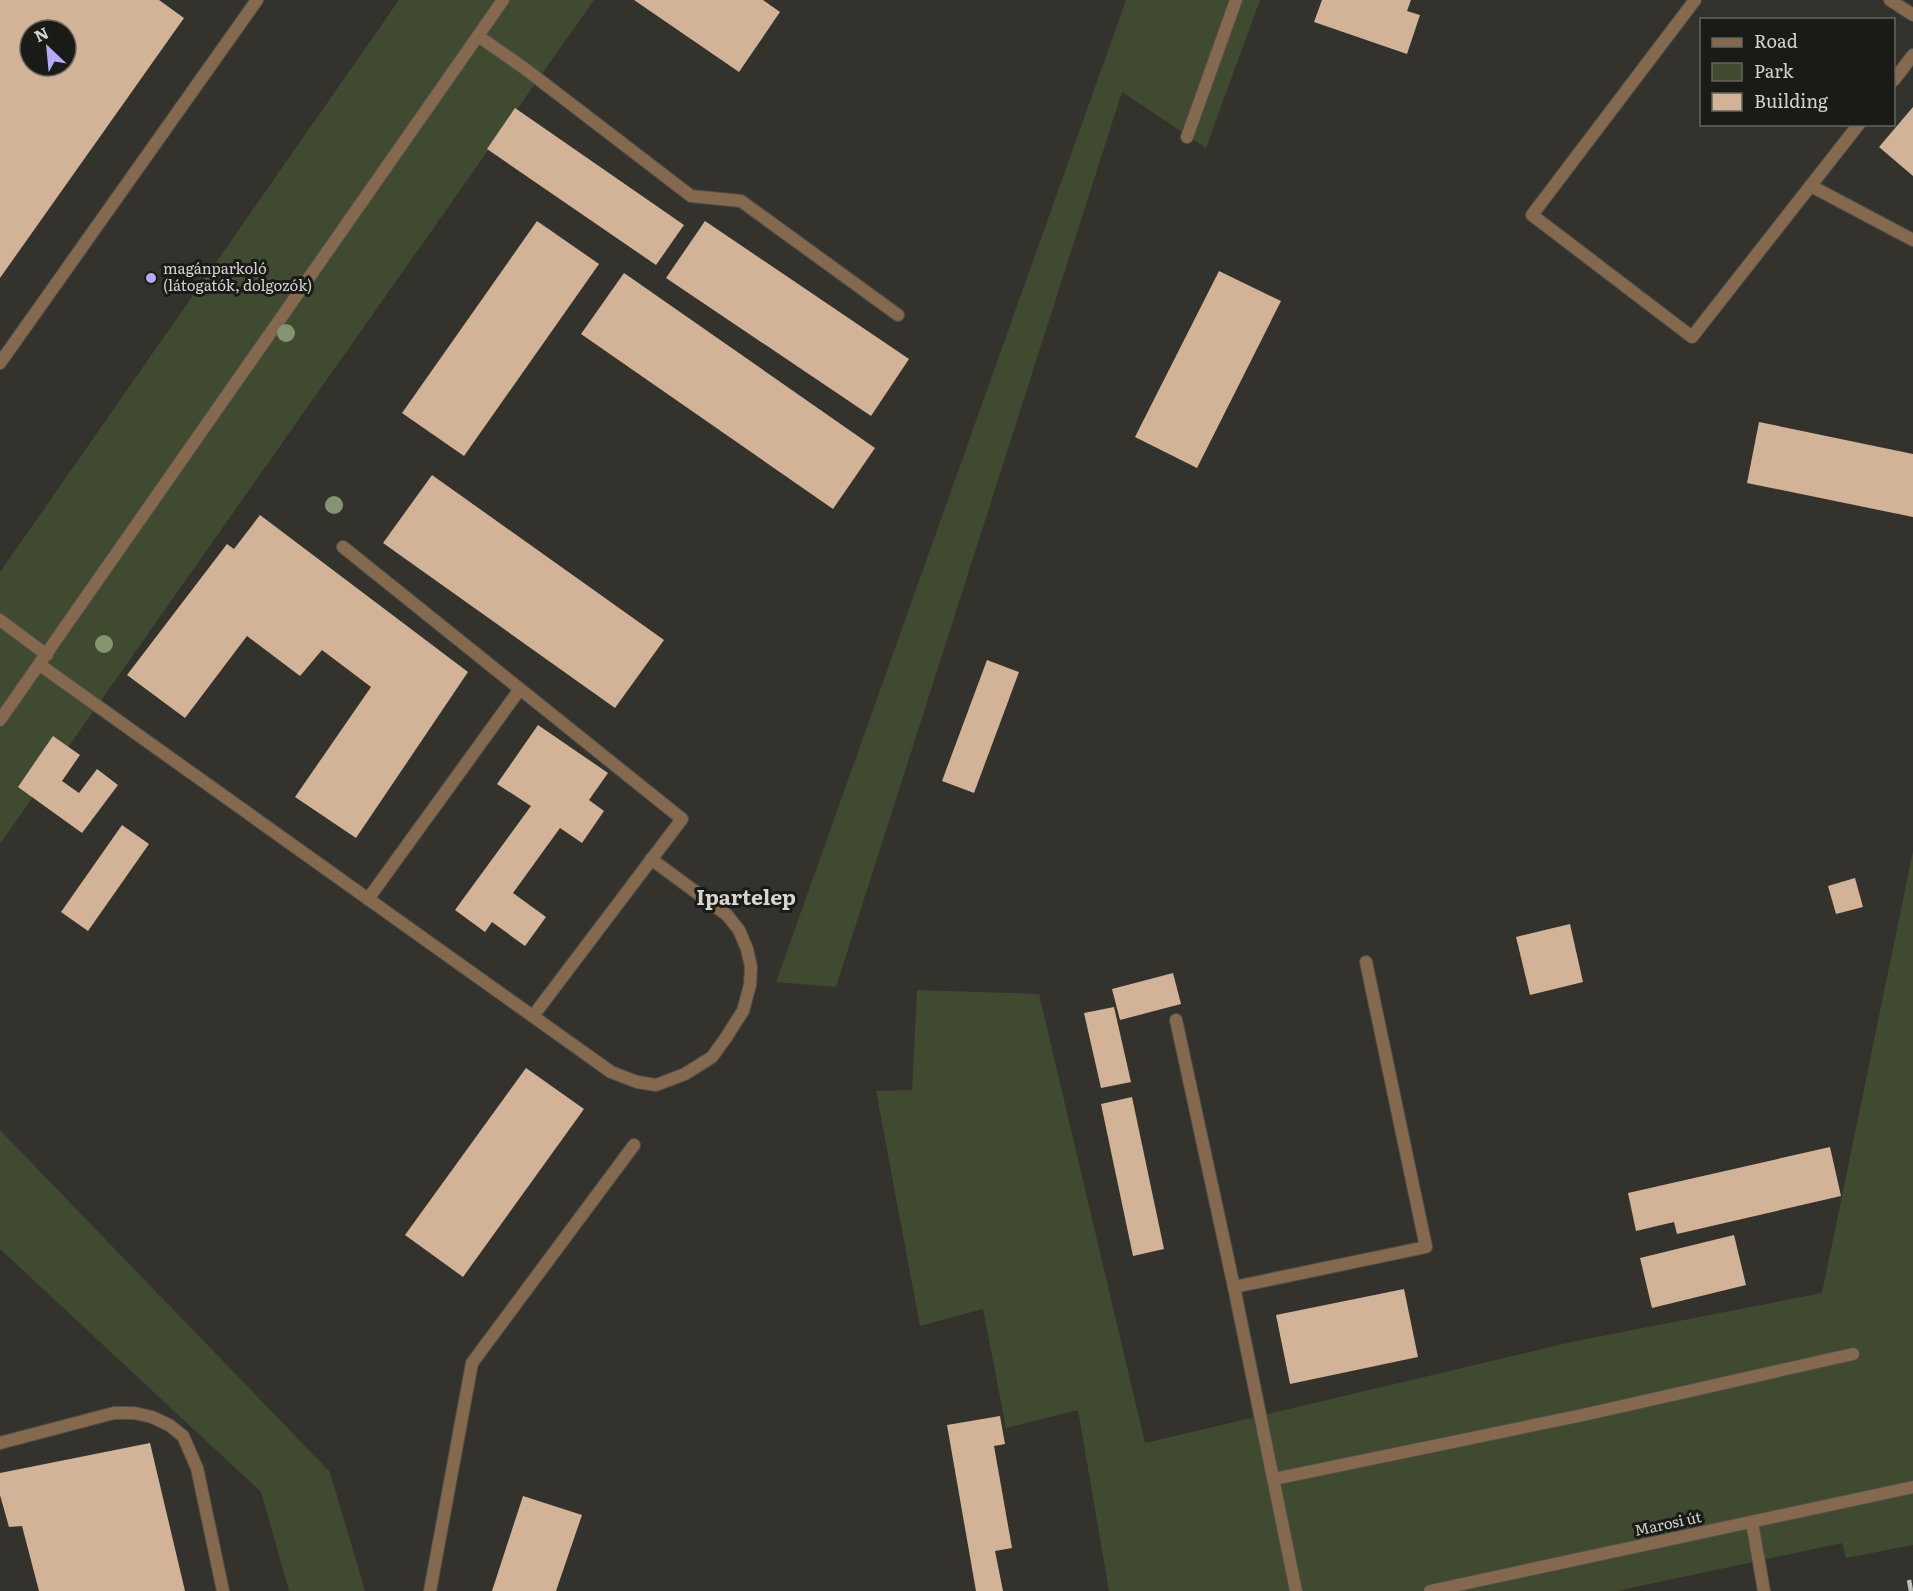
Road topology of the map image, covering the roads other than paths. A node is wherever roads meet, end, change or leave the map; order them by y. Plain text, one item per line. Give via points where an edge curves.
1 (257, 0) edge
2 (503, 0) edge
3 (1236, 0) edge
4 (1695, 0) edge
5 (1890, 0) edge
6 (1913, 15) edge
7 (478, 36) junction
8 (1913, 55) edge
9 (1895, 78) edge
10 (1857, 126) edge
11 (1187, 137) dead end
12 (1811, 186) junction
13 (1913, 240) edge
14 (898, 315) dead end
15 (0, 363) edge
16 (343, 547) dead end
17 (0, 620) edge
18 (43, 660) junction
19 (520, 689) junction
20 (0, 720) edge
21 (651, 860) junction
22 (368, 899) junction
23 (1366, 962) dead end
24 (533, 1016) junction
25 (1176, 1020) dead end
26 (634, 1145) dead end
27 (1234, 1287) junction
28 (1853, 1354) dead end
29 (0, 1443) edge
30 (1274, 1479) junction
31 (1913, 1487) edge
32 (1752, 1522) junction
33 (223, 1591) edge
34 (430, 1591) edge
35 (1296, 1591) edge
36 (1430, 1591) edge
37 (1764, 1591) edge

1 - 15 street
2 - 7 street
3 - 11 street
4 - 12 street via 1532,215 1692,337
5 - 6 street
7 - 14 street via 692,196 741,201
7 - 18 street
8 - 9 street
10 - 12 street
12 - 13 street
16 - 19 street
17 - 18 street
18 - 20 street
18 - 22 street
19 - 21 street via 682,819
19 - 22 street
21 - 24 street
21 - 24 street via 727,915 747,949 750,986 743,1011 712,1057 685,1074 656,1085 637,1082 611,1071
22 - 24 street
23 - 27 street via 1426,1246
25 - 27 street
26 - 34 street via 472,1363
27 - 30 street
28 - 30 street
29 - 33 street via 114,1413 153,1417 169,1425 183,1436 197,1468
30 - 35 street
31 - 32 street, Marosi út
32 - 36 street, Marosi út
32 - 37 street

